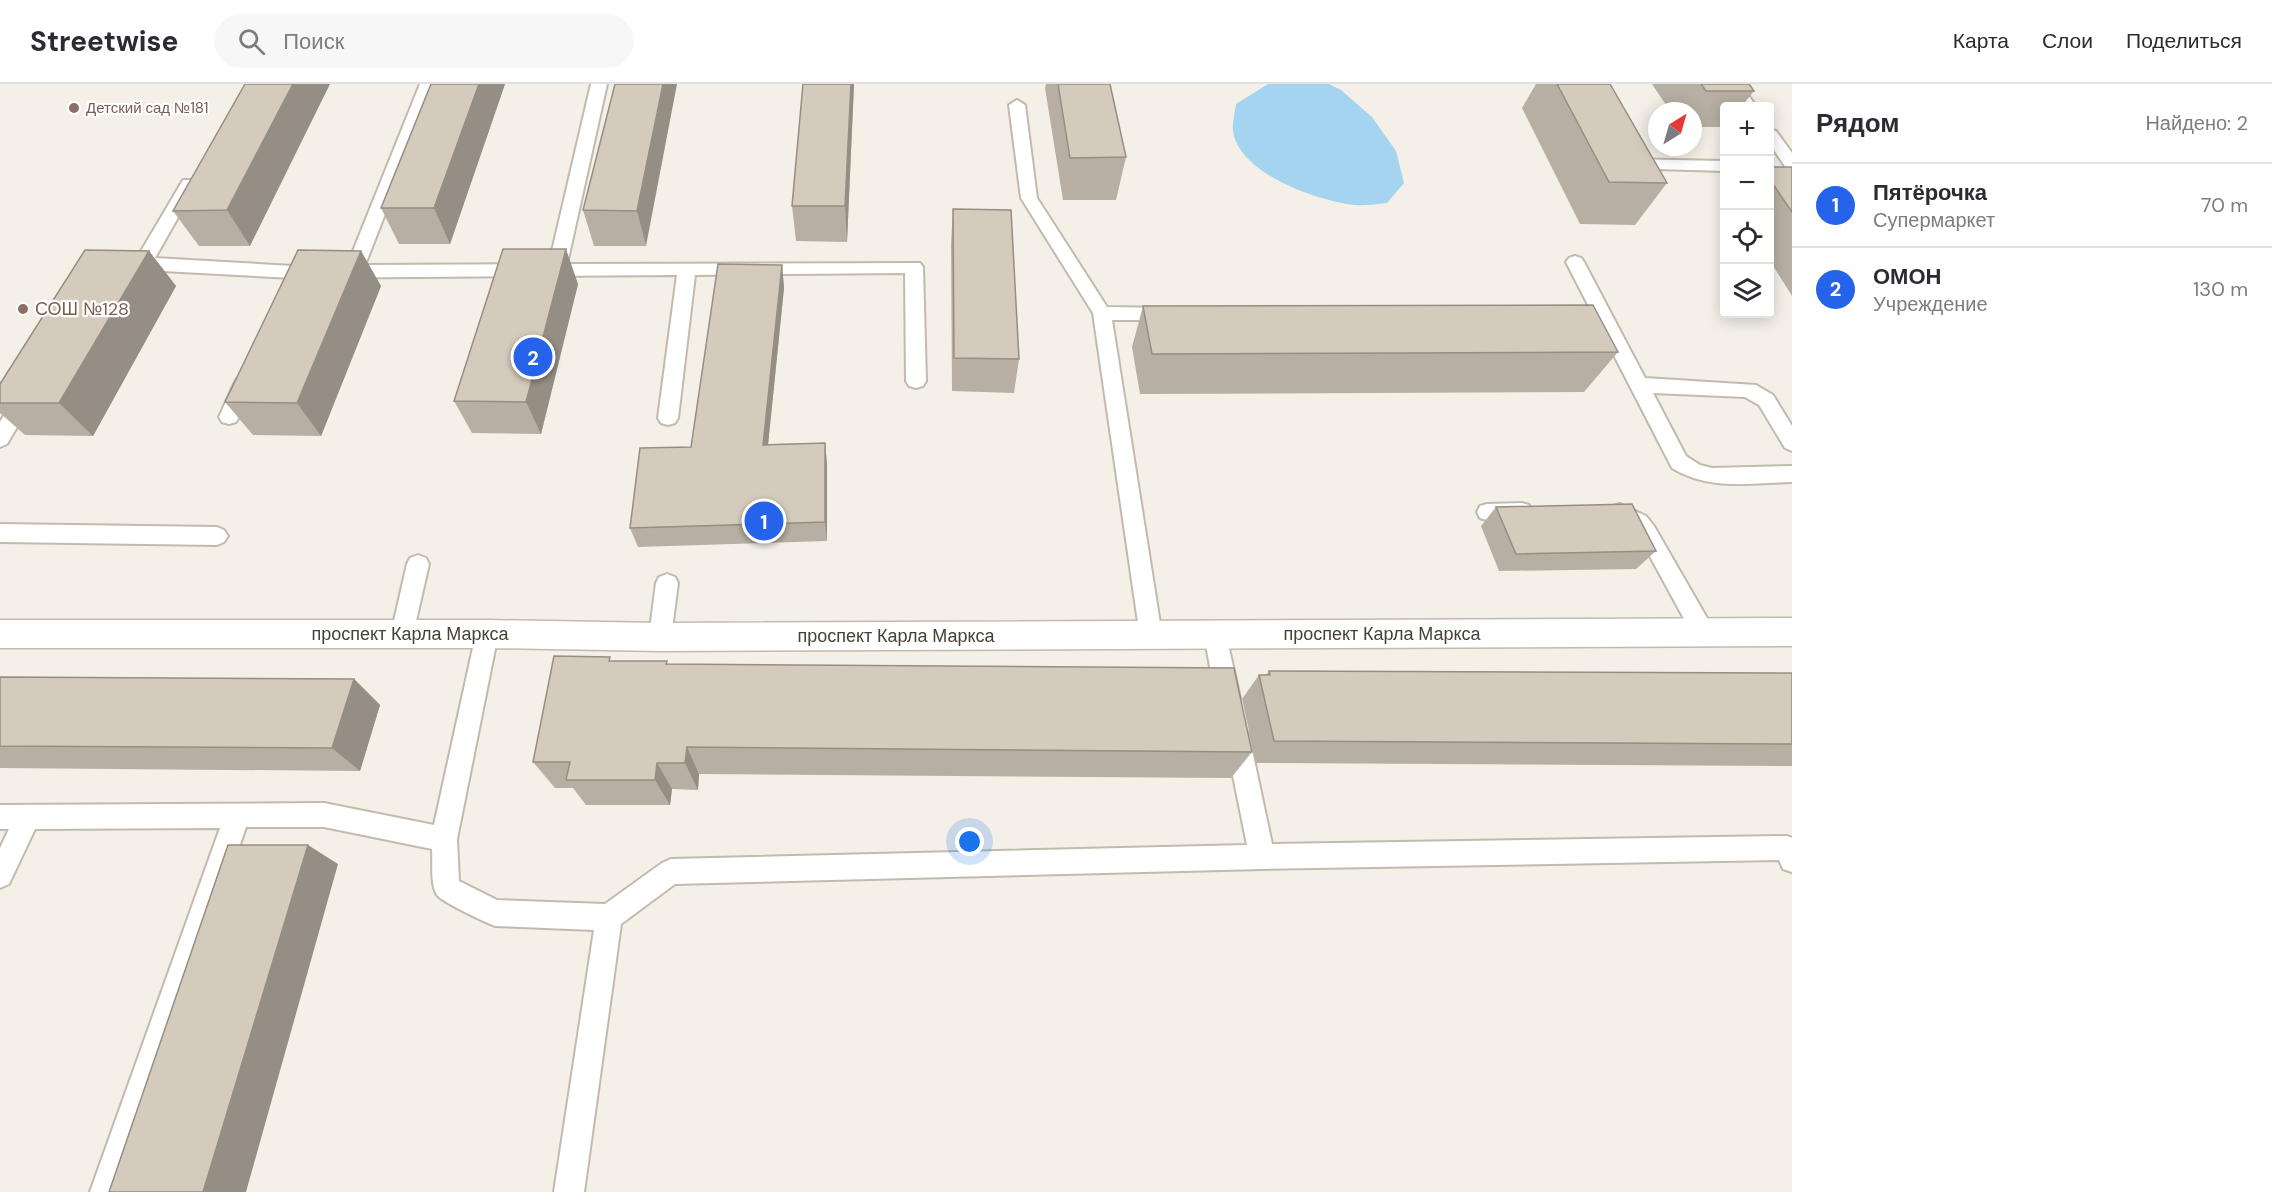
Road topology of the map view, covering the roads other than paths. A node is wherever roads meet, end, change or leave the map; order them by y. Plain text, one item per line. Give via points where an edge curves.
1 (429, 84) edge
2 (599, 84) edge
3 (1732, 84) edge
4 (1746, 102) edge
5 (1017, 105) dead end
6 (1774, 140) edge
7 (1628, 164) edge
8 (1720, 166) edge
9 (1792, 166) edge
10 (1774, 167) edge
11 (195, 174) edge
12 (1575, 262) dead end
13 (143, 263) junction
14 (110, 268) edge
15 (687, 268) junction
16 (557, 269) junction
17 (354, 271) junction
18 (293, 272) junction
19 (284, 293) edge
20 (1102, 313) junction
21 (1186, 314) edge
22 (1579, 316) edge
23 (1603, 316) junction
24 (252, 365) edge
25 (35, 380) edge
26 (915, 381) dead end
27 (1639, 385) junction
28 (229, 417) edge
29 (668, 418) dead end
30 (0, 439) edge
31 (1792, 443) edge
32 (1792, 474) edge
33 (1603, 510) edge
34 (1545, 511) edge
35 (1487, 512) dead end
36 (0, 533) edge
37 (217, 536) dead end
38 (418, 564) dead end
39 (667, 583) dead end
40 (1702, 632) junction
41 (1792, 632) edge
42 (0, 634) edge
43 (402, 634) junction
44 (487, 634) junction
45 (1215, 635) junction
46 (1151, 636) junction
47 (660, 637) junction
48 (237, 816) junction
49 (0, 817) edge
50 (28, 817) junction
51 (444, 839) junction
52 (1262, 857) junction
53 (1792, 860) edge
54 (0, 875) edge
55 (609, 917) junction
56 (105, 1192) edge
57 (568, 1192) edge

1 - 17 lane
2 - 16 lane
3 - 4 lane
5 - 20 lane via 1029,198
6 - 9 lane
7 - 8 lane
9 - 10 lane
11 - 13 lane
12 - 23 lane
13 - 14 lane
13 - 18 lane
15 - 16 lane
15 - 26 lane via 914,267
15 - 29 lane
16 - 17 lane
17 - 18 lane
18 - 19 lane
20 - 21 lane
20 - 46 lane
22 - 23 lane
23 - 27 lane
24 - 28 lane
25 - 30 lane
27 - 31 lane via 1749,390 1766,400
27 - 32 lane via 1679,462 1695,472 1712,476
33 - 40 lane via 1628,515 1647,532
34 - 35 lane
36 - 37 lane
38 - 43 lane
39 - 47 lane
40 - 41 street, проспект Карла Маркса
40 - 45 street, проспект Карла Маркса
42 - 43 street, проспект Карла Маркса
43 - 44 street, проспект Карла Маркса
44 - 47 street, проспект Карла Маркса
44 - 51 lane
45 - 46 street, проспект Карла Маркса
45 - 52 lane
46 - 47 street, проспект Карла Маркса
48 - 50 lane
48 - 51 lane via 324,815
48 - 56 lane
49 - 50 lane
50 - 54 lane
51 - 55 lane via 447,888 495,913
52 - 53 lane via 1787,848
52 - 55 lane via 671,872
55 - 57 lane

